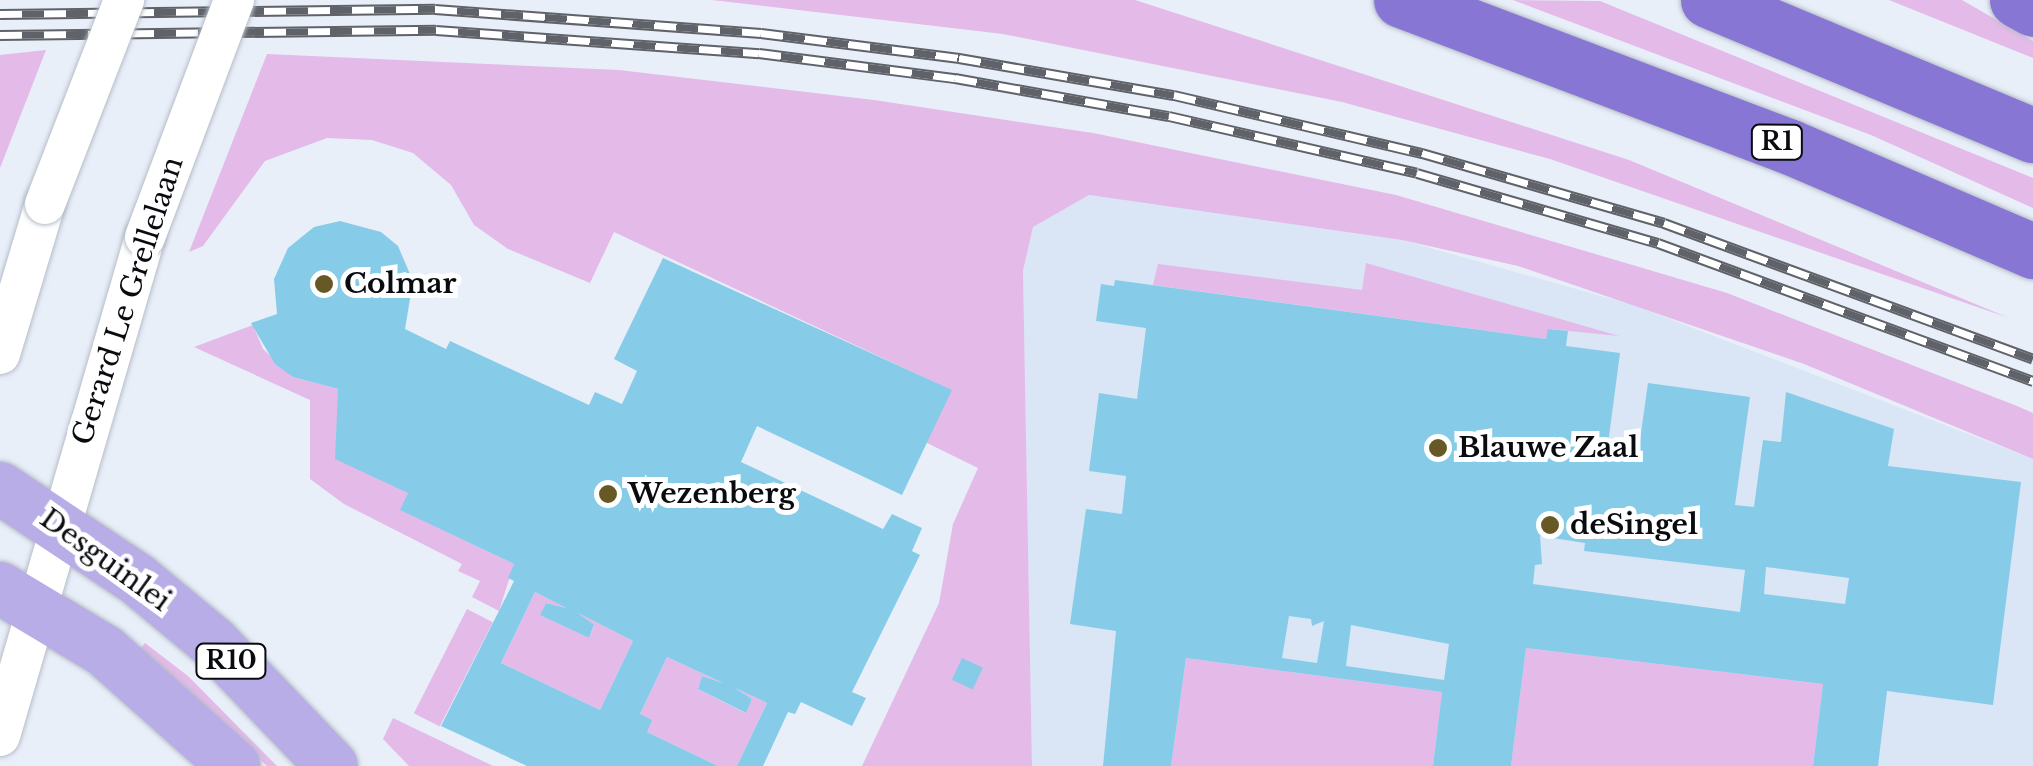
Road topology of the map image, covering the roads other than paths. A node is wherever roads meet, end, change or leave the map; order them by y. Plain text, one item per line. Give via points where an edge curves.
1 (124, 0) edge
2 (234, 0) edge
3 (1402, 0) edge
4 (1708, 0) edge
5 (2017, 0) edge
6 (2033, 10) edge
7 (2033, 134) edge
8 (2033, 251) edge
9 (0, 354) edge
10 (0, 488) edge
11 (59, 522) junction
12 (17, 598) edge
13 (0, 736) edge
14 (234, 766) edge
15 (332, 766) edge

1 - 9 street, bridge via 45,204
2 - 11 street, Gerard Le Grellelaan, bridge via 144,237
3 - 8 highway, R1 via 1788,146
4 - 7 highway
5 - 6 highway
10 - 11 main road, Desguinlei / R10
11 - 12 street, Gerard Le Grellelaan
11 - 15 main road, Desguinlei / R10 via 214,643
12 - 13 street, Gerard Le Grellelaan
12 - 14 main road, R10 via 159,693

